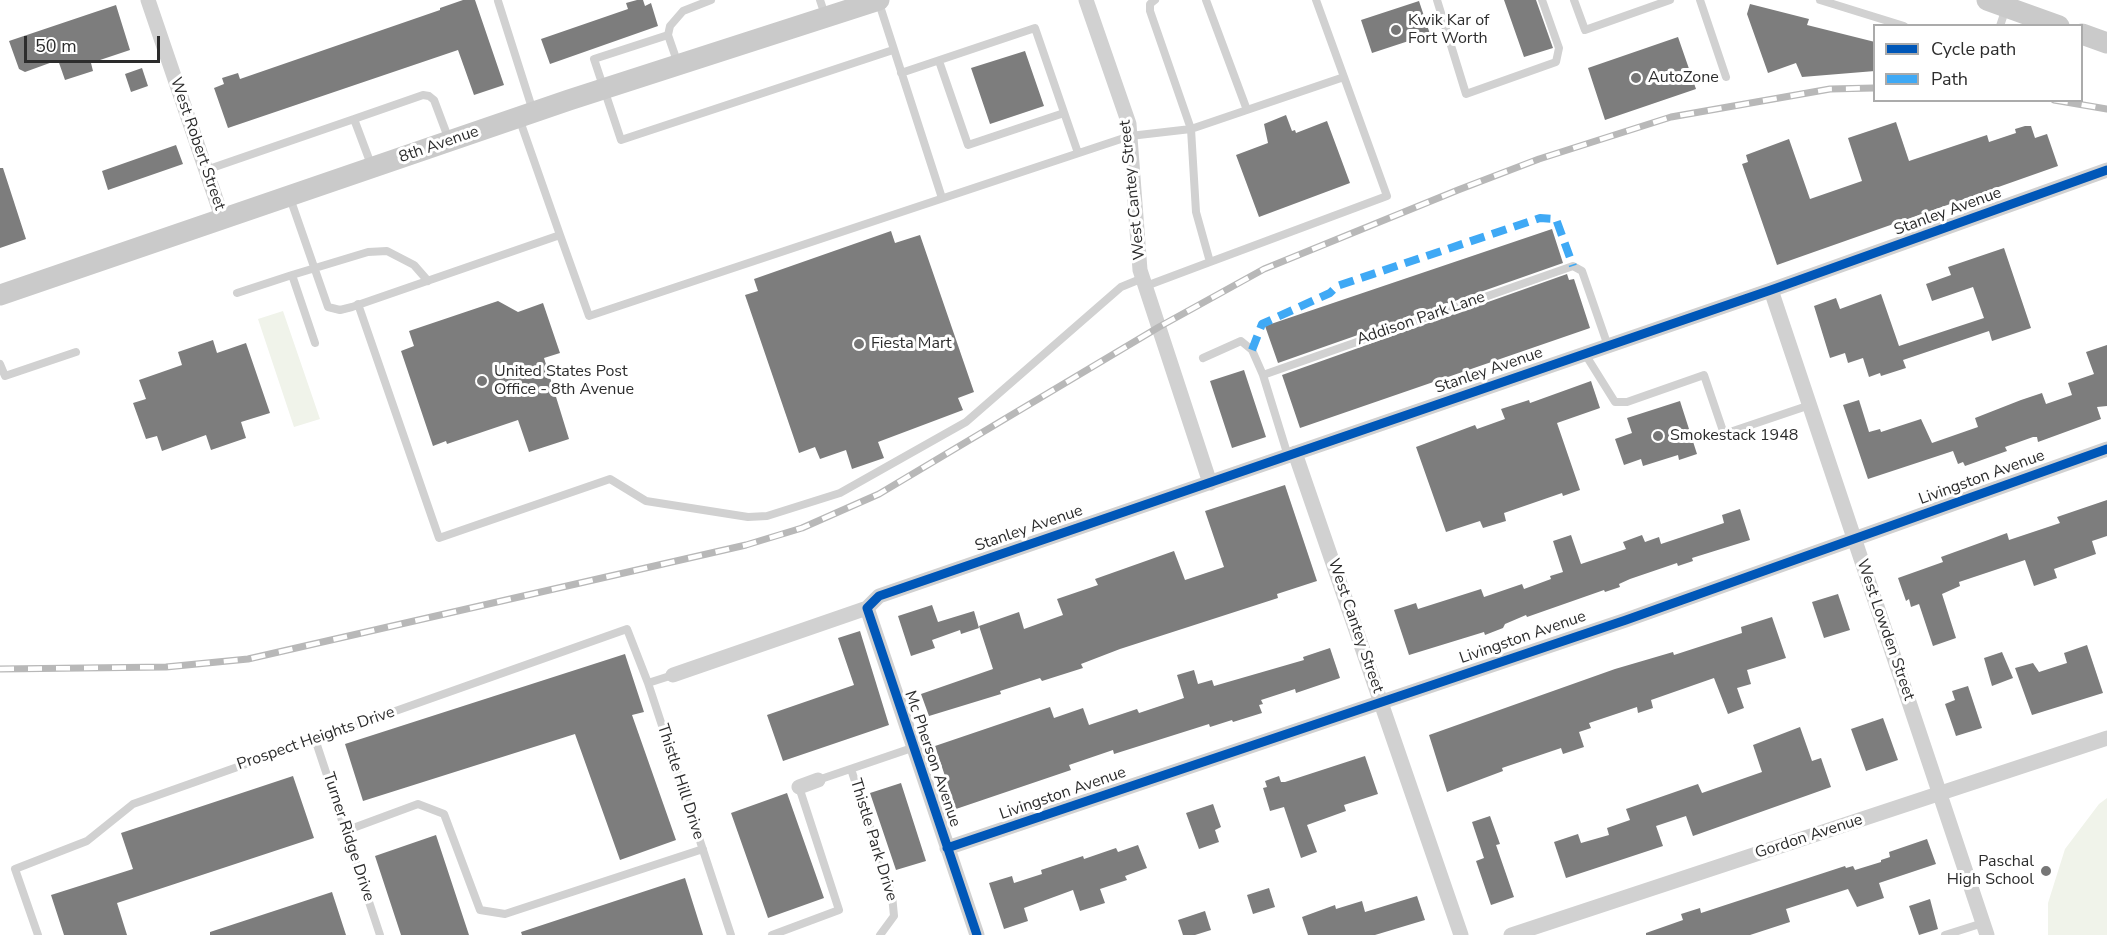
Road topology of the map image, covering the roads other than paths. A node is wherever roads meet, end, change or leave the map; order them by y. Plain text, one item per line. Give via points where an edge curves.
1 (148, 0) edge
2 (711, 0) edge
3 (879, 0) edge
4 (1086, 0) edge
5 (1155, 0) edge
6 (1206, 0) edge
7 (1316, 0) edge
8 (1437, 0) edge
9 (1542, 0) edge
10 (1574, 0) edge
11 (1670, 0) edge
12 (1700, 0) edge
13 (1820, 0) edge
14 (1986, 0) edge
15 (498, 1) edge
16 (1659, 2) edge
17 (823, 8) edge
18 (2003, 16) edge
19 (1898, 24) edge
20 (2048, 24) edge
21 (2083, 34) edge
22 (668, 35) junction
23 (2107, 43) edge
24 (893, 50) junction
25 (939, 61) junction
26 (678, 64) junction
27 (901, 74) junction
28 (1344, 77) junction
29 (1726, 77) dead end
30 (604, 89) junction
31 (1248, 110) junction
32 (1064, 113) junction
33 (526, 115) junction
34 (354, 120) junction
35 (1191, 129) junction
36 (1130, 136) junction
37 (450, 141) junction
38 (1078, 153) junction
39 (372, 168) junction
40 (206, 170) junction
41 (2107, 170) edge
42 (290, 197) junction
43 (942, 198) junction
44 (223, 220) junction
45 (560, 235) junction
46 (1210, 262) junction
47 (315, 268) junction
48 (292, 275) junction
49 (428, 281) junction
50 (1144, 282) junction
51 (1771, 290) junction
52 (237, 293) dead end
53 (0, 295) edge
54 (358, 304) junction
55 (315, 343) dead end
56 (1608, 346) junction
57 (76, 352) dead end
58 (1586, 354) junction
59 (1203, 358) dead end
60 (0, 364) edge
61 (1263, 375) junction
62 (1810, 405) junction
63 (2107, 449) edge
64 (1292, 455) junction
65 (1210, 483) junction
66 (1854, 539) junction
67 (867, 608) junction
68 (627, 629) joint
69 (673, 675) joint
70 (648, 683) junction
71 (1381, 702) junction
72 (2107, 738) edge
73 (315, 739) junction
74 (912, 747) junction
75 (850, 770) junction
76 (818, 780) joint
77 (800, 787) joint
78 (1940, 795) junction
79 (345, 831) junction
80 (703, 849) junction
81 (947, 849) junction
82 (1985, 929) edge
83 (38, 935) edge
84 (380, 935) edge
85 (731, 935) edge
86 (772, 935) edge
87 (880, 935) edge
88 (976, 935) edge
89 (1461, 935) edge
90 (1511, 935) edge
91 (1945, 935) edge

1 - 40 street, West Robert Street
2 - 22 lane via 683,11 670,26
3 - 17 main road, 8th Avenue
3 - 24 lane
4 - 36 street, West Cantey Street
5 - 35 lane via 1150,11
6 - 31 lane
7 - 28 lane
8 - 9 lane via 1466,94 1556,62 1560,48
10 - 16 lane via 1585,30
11 - 16 lane
12 - 29 lane
13 - 19 lane
14 - 18 main road
15 - 33 lane
17 - 26 main road, 8th Avenue
18 - 20 main road
21 - 23 main road
22 - 26 lane
22 - 30 lane via 594,59
24 - 27 lane
24 - 30 lane via 621,140
25 - 27 lane
25 - 32 lane via 968,145
25 - 32 lane via 1035,28
26 - 30 main road, 8th Avenue
27 - 43 lane
28 - 31 lane
28 - 46 lane via 1387,196
30 - 33 main road, 8th Avenue
31 - 35 lane
32 - 38 lane
33 - 37 main road, 8th Avenue
33 - 45 lane
34 - 37 lane via 429,96 434,99
34 - 39 lane
34 - 40 lane
35 - 36 lane
35 - 46 lane via 1196,212
36 - 38 lane
36 - 50 street, West Cantey Street
37 - 39 main road, 8th Avenue
38 - 43 lane
39 - 42 main road, 8th Avenue
40 - 44 street, West Robert Street
41 - 51 street, Stanley Avenue
42 - 44 main road, 8th Avenue
42 - 47 lane
43 - 45 lane via 589,316
44 - 53 main road, 8th Avenue
45 - 49 lane
46 - 50 lane
47 - 48 lane
47 - 49 lane via 368,252 387,251 414,265
47 - 54 lane via 328,307 340,310
48 - 52 lane
48 - 55 lane
49 - 54 lane
50 - 54 lane via 1121,287 966,422 840,493 767,516 748,517 646,501 610,479 439,538
50 - 65 street, West Cantey Street
51 - 56 street, Stanley Avenue
51 - 62 street, West Lowden Street
56 - 58 street, Stanley Avenue
56 - 61 lane, Addison Park Lane via 1582,271 1573,266
57 - 60 lane via 4,376
58 - 62 lane via 1616,402 1627,402 1704,375 1723,431
58 - 64 street, Stanley Avenue
59 - 61 lane via 1241,341 1252,350
61 - 64 lane
62 - 66 street, West Lowden Street
63 - 66 street, Livingston Avenue
64 - 65 street, Stanley Avenue
64 - 71 street, West Cantey Street
65 - 67 street, Stanley Avenue via 879,596
66 - 71 street, Livingston Avenue
66 - 78 street, West Lowden Street
67 - 69 street
67 - 74 street, Mc Pherson Avenue
68 - 70 lane, Thistle Hill Drive
68 - 73 lane, Prospect Heights Drive
69 - 70 lane
70 - 80 lane, Thistle Hill Drive
71 - 81 street, Livingston Avenue
71 - 89 street, West Cantey Street
72 - 78 street, Gordon Avenue
73 - 79 lane, Turner Ridge Drive
73 - 83 lane, Prospect Heights Drive via 133,804 87,841 15,869
74 - 75 lane, Thistle Park Drive
74 - 81 street, Mc Pherson Avenue
75 - 76 lane
75 - 87 lane, Thistle Park Drive via 892,895 894,916
76 - 77 street
77 - 86 lane via 839,910
78 - 82 street, West Lowden Street
78 - 90 street, Gordon Avenue
79 - 80 lane via 418,804 444,814 480,910 505,914
79 - 84 lane, Turner Ridge Drive
80 - 85 lane, Thistle Hill Drive
81 - 88 street, Mc Pherson Avenue
82 - 91 lane

